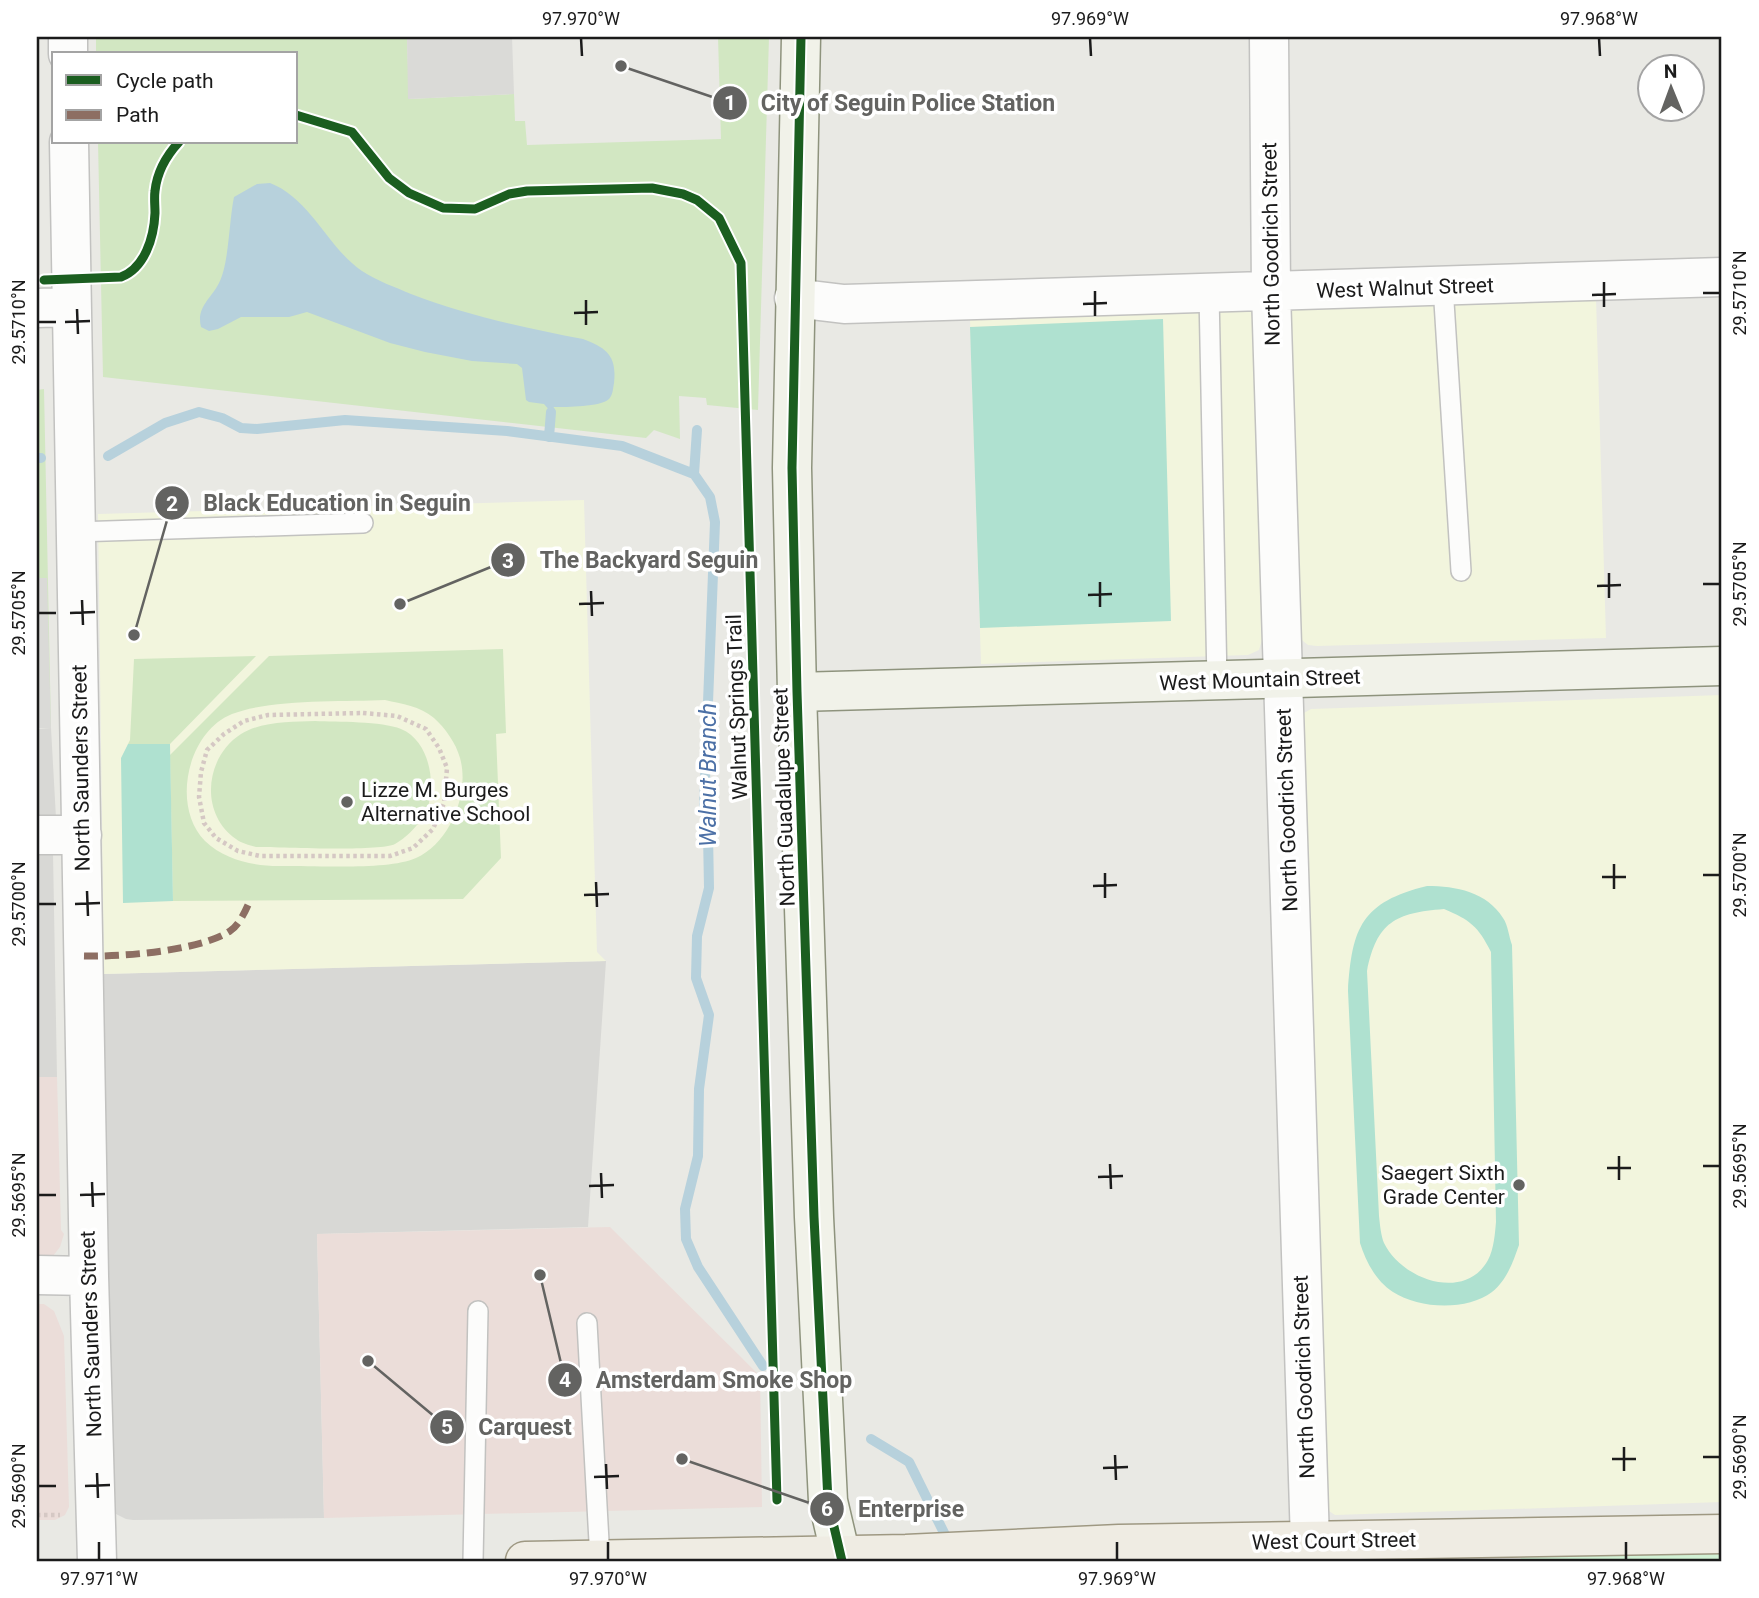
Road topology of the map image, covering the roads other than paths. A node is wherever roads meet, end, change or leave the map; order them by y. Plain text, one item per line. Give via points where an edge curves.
1 (801, 37) edge
2 (1269, 37) edge
3 (69, 144) edge
4 (1722, 277) edge
5 (1443, 286) junction
6 (1271, 292) junction
7 (1209, 294) junction
8 (794, 298) junction
9 (54, 308) edge
10 (363, 523) dead end
11 (75, 531) junction
12 (1461, 571) dead end
13 (1722, 666) edge
14 (1283, 679) junction
15 (1217, 681) junction
16 (797, 692) junction
17 (37, 835) edge
18 (82, 835) junction
19 (37, 1275) edge
20 (89, 1276) junction
21 (478, 1311) dead end
22 (587, 1323) dead end
23 (1722, 1534) edge
24 (1310, 1542) junction
25 (841, 1558) edge
26 (600, 1560) edge
27 (97, 1561) edge
28 (473, 1561) edge
29 (525, 1561) edge

1 - 8 street, North Guadalupe Street
2 - 6 street, North Goodrich Street
3 - 9 street, North Saunders Street
4 - 5 street, West Walnut Street
5 - 6 street, West Walnut Street
5 - 12 lane
6 - 7 street, West Walnut Street
6 - 14 street, North Goodrich Street
7 - 8 street, West Walnut Street via 844,304
7 - 15 lane
8 - 16 street, North Guadalupe Street
9 - 11 street, North Saunders Street
10 - 11 lane
11 - 18 street, North Saunders Street
13 - 14 street, West Mountain Street
14 - 15 street, West Mountain Street
14 - 24 street, North Goodrich Street
15 - 16 street, West Mountain Street
16 - 25 street, North Guadalupe Street via 817,1285 828,1501
17 - 18 street
18 - 20 street, North Saunders Street
19 - 20 street
20 - 27 street, North Saunders Street
21 - 28 lane
22 - 26 lane
23 - 24 main road, West Court Street
24 - 25 main road, West Court Street via 1119,1545
25 - 26 main road, West Court Street
26 - 29 main road, West Court Street

